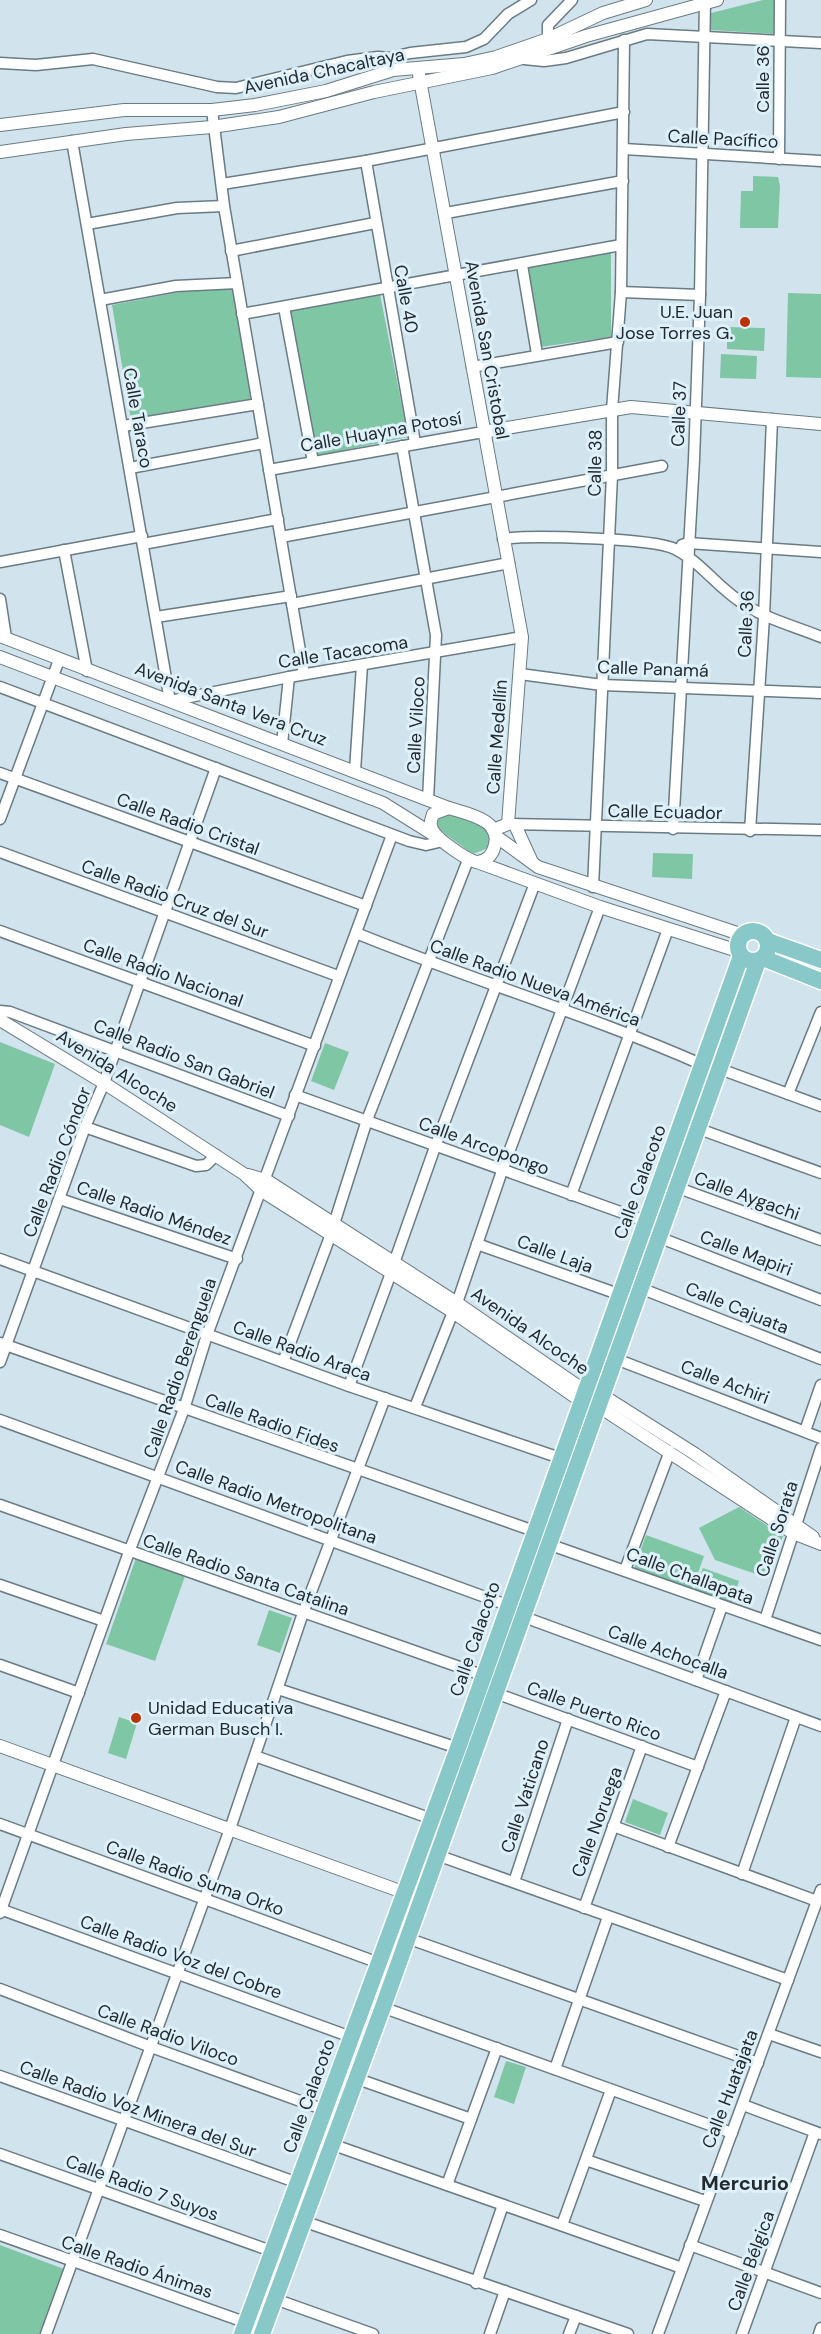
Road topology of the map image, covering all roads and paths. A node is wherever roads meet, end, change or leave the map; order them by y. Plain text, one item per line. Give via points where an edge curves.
1 (531, 0) edge
2 (572, 0) edge
3 (646, 0) edge
4 (780, 0) edge
5 (709, 1) edge
6 (704, 37) junction
7 (548, 39) junction
8 (624, 40) junction
9 (779, 41) junction
10 (821, 44) edge
11 (524, 59) junction
12 (0, 63) edge
13 (391, 64) junction
14 (418, 69) junction
15 (420, 84) junction
16 (212, 110) junction
17 (624, 112) junction
18 (0, 125) edge
19 (212, 127) junction
20 (72, 141) junction
21 (434, 147) junction
22 (624, 150) junction
23 (0, 152) edge
24 (702, 155) junction
25 (779, 159) junction
26 (366, 161) junction
27 (821, 161) edge
28 (623, 181) junction
29 (222, 184) junction
30 (224, 206) junction
31 (446, 213) junction
32 (375, 223) junction
33 (87, 224) junction
34 (621, 245) junction
35 (231, 251) junction
36 (522, 265) junction
37 (457, 276) junction
38 (237, 283) junction
39 (387, 289) junction
40 (621, 292) junction
41 (700, 295) junction
42 (100, 300) junction
43 (284, 307) junction
44 (242, 314) junction
45 (618, 342) junction
46 (537, 354) junction
47 (472, 367) junction
48 (258, 404) junction
49 (612, 410) junction
50 (694, 411) junction
51 (772, 419) junction
52 (821, 424) edge
53 (123, 426) junction
54 (483, 432) junction
55 (264, 442) junction
56 (415, 443) junction
57 (402, 446) junction
58 (313, 462) junction
59 (662, 466) dead end
60 (130, 468) junction
61 (269, 470) junction
62 (612, 475) junction
63 (495, 498) junction
64 (412, 514) junction
65 (278, 519) junction
66 (281, 537) junction
67 (503, 539) junction
68 (143, 540) junction
69 (609, 541) junction
70 (688, 543) junction
71 (674, 548) junction
72 (765, 549) junction
73 (64, 550) junction
74 (821, 552) edge
75 (686, 555) junction
76 (0, 562) edge
77 (509, 563) junction
78 (426, 580) junction
79 (0, 599) edge
80 (291, 600) junction
81 (156, 617) junction
82 (764, 617) junction
83 (3, 637) edge
84 (522, 637) junction
85 (821, 638) edge
86 (437, 653) junction
87 (0, 657) edge
88 (59, 660) junction
89 (362, 665) junction
90 (87, 671) junction
91 (304, 674) junction
92 (520, 674) junction
93 (52, 677) junction
94 (289, 677) junction
95 (602, 685) junction
96 (0, 687) edge
97 (681, 687) junction
98 (759, 690) junction
99 (821, 693) edge
100 (170, 701) junction
101 (41, 702) junction
102 (282, 744) junction
103 (216, 768) junction
104 (355, 771) junction
105 (0, 773) edge
106 (15, 779) junction
107 (428, 800) junction
108 (449, 808) junction
109 (0, 819) edge
110 (512, 824) junction
111 (594, 827) junction
112 (673, 829) junction
113 (821, 830) edge
114 (750, 831) junction
115 (495, 833) junction
116 (392, 835) junction
117 (439, 838) junction
118 (189, 842) junction
119 (0, 852) edge
120 (473, 861) junction
121 (532, 863) junction
122 (536, 883) junction
123 (593, 886) junction
124 (366, 906) junction
125 (600, 907) junction
126 (164, 912) junction
127 (668, 929) junction
128 (0, 931) edge
129 (356, 933) junction
130 (743, 935) junction
131 (768, 941) junction
132 (740, 954) junction
133 (760, 959) junction
134 (821, 960) edge
135 (429, 963) junction
136 (338, 976) junction
137 (821, 981) edge
138 (139, 982) junction
139 (496, 984) junction
140 (562, 1008) junction
141 (0, 1011) edge
142 (821, 1012) edge
143 (0, 1020) edge
144 (630, 1033) junction
145 (315, 1046) junction
146 (116, 1050) junction
147 (703, 1065) junction
148 (720, 1069) junction
149 (104, 1083) junction
150 (788, 1094) junction
151 (295, 1095) junction
152 (821, 1106) edge
153 (289, 1116) junction
154 (367, 1120) junction
155 (85, 1127) junction
156 (699, 1129) junction
157 (435, 1147) junction
158 (216, 1155) junction
159 (502, 1171) junction
160 (821, 1173) edge
161 (264, 1185) junction
162 (669, 1185) junction
163 (571, 1195) junction
164 (60, 1199) junction
165 (656, 1228) junction
166 (332, 1229) junction
167 (821, 1240) edge
168 (477, 1244) junction
169 (0, 1259) edge
170 (237, 1259) junction
171 (393, 1268) junction
172 (34, 1271) junction
173 (640, 1288) junction
174 (621, 1295) junction
175 (821, 1300) edge
176 (455, 1307) junction
177 (207, 1335) junction
178 (3, 1344) edge
179 (616, 1359) junction
180 (821, 1359) edge
181 (0, 1362) edge
182 (283, 1362) junction
183 (821, 1385) edge
184 (349, 1386) junction
185 (583, 1396) junction
186 (385, 1398) junction
187 (600, 1400) junction
188 (415, 1407) junction
189 (184, 1408) junction
190 (0, 1420) edge
191 (805, 1431) junction
192 (821, 1438) edge
193 (821, 1448) edge
194 (670, 1451) junction
195 (561, 1458) junction
196 (359, 1471) junction
197 (159, 1478) junction
198 (0, 1505) edge
199 (794, 1528) junction
200 (534, 1530) junction
201 (332, 1539) junction
202 (548, 1544) junction
203 (821, 1544) edge
204 (129, 1552) junction
205 (626, 1570) junction
206 (0, 1585) edge
207 (507, 1605) junction
208 (722, 1606) junction
209 (303, 1613) junction
210 (524, 1617) junction
211 (765, 1620) junction
212 (104, 1621) junction
213 (821, 1640) edge
214 (0, 1665) edge
215 (696, 1680) junction
216 (480, 1681) junction
217 (278, 1689) junction
218 (726, 1691) junction
219 (79, 1692) junction
220 (495, 1693) junction
221 (796, 1717) junction
222 (568, 1719) junction
223 (821, 1726) edge
224 (0, 1746) edge
225 (642, 1746) junction
226 (458, 1748) junction
227 (255, 1756) junction
228 (54, 1767) junction
229 (698, 1767) junction
230 (432, 1819) junction
231 (0, 1824) edge
232 (613, 1826) junction
233 (230, 1829) junction
234 (30, 1834) junction
235 (668, 1847) junction
236 (437, 1855) junction
237 (742, 1874) junction
238 (514, 1882) junction
239 (821, 1890) edge
240 (413, 1895) junction
241 (203, 1900) junction
242 (817, 1901) junction
243 (584, 1908) junction
244 (0, 1910) edge
245 (608, 1917) junction
246 (407, 1938) junction
247 (379, 1962) junction
248 (177, 1973) junction
249 (788, 1980) junction
250 (0, 1989) edge
251 (365, 2001) junction
252 (578, 2001) junction
253 (383, 2007) junction
254 (769, 2034) junction
255 (351, 2037) junction
256 (151, 2048) junction
257 (497, 2048) junction
258 (821, 2052) edge
259 (758, 2063) junction
260 (555, 2069) junction
261 (0, 2076) edge
262 (355, 2078) junction
263 (611, 2090) junction
264 (743, 2105) junction
265 (325, 2110) junction
266 (471, 2119) junction
267 (123, 2120) junction
268 (732, 2133) junction
269 (818, 2133) edge
270 (331, 2144) junction
271 (0, 2154) edge
272 (586, 2160) junction
273 (298, 2183) junction
274 (447, 2185) junction
275 (98, 2190) junction
276 (705, 2201) junction
277 (503, 2205) junction
278 (287, 2215) junction
279 (304, 2221) junction
280 (562, 2225) junction
281 (0, 2235) edge
282 (690, 2245) junction
283 (274, 2253) junction
284 (73, 2263) junction
285 (682, 2268) junction
286 (764, 2273) junction
287 (476, 2283) junction
288 (505, 2291) junction
289 (821, 2293) edge
290 (275, 2299) junction
291 (576, 2316) junction
292 (245, 2328) edge
293 (821, 2328) edge
294 (263, 2331) edge
295 (46, 2334) edge
296 (373, 2334) edge
297 (490, 2334) edge
298 (569, 2334) edge
299 (628, 2334) edge
300 (658, 2334) edge
301 (742, 2334) edge
302 (819, 2334) edge

1 - 13 street via 507,14 476,43 410,53
2 - 7 street via 548,25
3 - 7 street, Avenida Chacaltaya via 603,13
4 - 9 street, Calle 36
5 - 6 street, Calle 37
5 - 11 street via 586,36
6 - 8 street via 647,34
6 - 9 street
6 - 24 street, Calle 37
7 - 14 street, Avenida Chacaltaya via 496,57
8 - 11 street via 566,58
8 - 17 street, Calle 38
9 - 10 street
9 - 25 street, Calle 36
11 - 15 street
12 - 13 street via 36,65 93,58 236,88 346,61 378,57
13 - 14 street, Avenida Chacaltaya
13 - 16 street, Avenida Chacaltaya via 326,91
14 - 15 street, Avenida San Cristobal
15 - 19 street via 279,117
15 - 21 street, Avenida San Cristobal
16 - 18 street, Avenida Chacaltaya via 124,110
16 - 19 street
17 - 21 street
17 - 22 street, Calle 38
19 - 20 street
19 - 29 street
20 - 23 street
20 - 33 street, Calle Taraco
21 - 26 street
21 - 31 street, Avenida San Cristobal
22 - 24 street, Calle Pacífico
22 - 28 street, Calle 38
24 - 25 street, Calle Pacífico
24 - 41 street, Calle 37
25 - 27 street, Calle Pacífico
26 - 29 street
26 - 32 street, Calle 40
28 - 31 street
28 - 34 street, Calle 38
29 - 30 street
30 - 33 street via 166,210
30 - 35 street
31 - 37 street, Avenida San Cristobal
32 - 35 street
32 - 39 street, Calle 40
33 - 42 street, Calle Taraco
34 - 36 street
34 - 40 street, Calle 38
35 - 38 street
36 - 37 street
36 - 46 street
37 - 39 street
37 - 47 street, Avenida San Cristobal
38 - 42 street via 176,286
38 - 44 street
39 - 43 street
39 - 56 street, Calle 40
40 - 41 street
40 - 45 street, Calle 38
41 - 50 street, Calle 37
42 - 53 street, Calle Taraco
43 - 44 street
43 - 58 street
44 - 48 street
45 - 46 street
45 - 49 street, Calle 38
46 - 47 street
47 - 54 street, Avenida San Cristobal
48 - 53 street
48 - 55 street
49 - 50 street, Calle Huayna Potosí via 631,407
49 - 54 street, Calle Huayna Potosí
49 - 62 street, Calle 38
50 - 51 street, Calle Huayna Potosí
50 - 70 street, Calle 37
51 - 52 street, Calle Huayna Potosí
51 - 72 street, Calle 36
53 - 60 street, Calle Taraco
54 - 56 street, Calle Huayna Potosí
54 - 63 street, Avenida San Cristobal
55 - 60 street
55 - 61 street
56 - 57 street, Calle Huayna Potosí
57 - 58 street, Calle Huayna Potosí
57 - 64 street
58 - 61 street, Calle Huayna Potosí
59 - 62 street
60 - 68 street, Calle Taraco
61 - 65 street
62 - 63 street
62 - 69 street, Calle 38
63 - 64 street
63 - 67 street, Avenida San Cristobal
64 - 66 street
64 - 78 street
65 - 66 street
65 - 68 street
66 - 80 street
67 - 69 street
67 - 77 street, Avenida San Cristobal
68 - 73 street
68 - 81 street, Calle Taraco
69 - 71 street via 656,542
69 - 95 street, Calle 38
70 - 71 street
70 - 72 street
70 - 75 street, Calle 37
71 - 75 street
72 - 74 street
72 - 82 street, Calle 36
73 - 76 street
73 - 90 street
75 - 82 street via 736,599
75 - 97 street, Calle 37
77 - 78 street
77 - 84 street, Avenida San Cristobal
78 - 80 street
78 - 86 street
79 - 83 street
80 - 81 street
80 - 91 street
81 - 100 street, Calle Taraco
82 - 85 street
82 - 98 street, Calle 36
83 - 88 street, Avenida Santa Vera Cruz
84 - 86 street, Calle Tacacoma
84 - 92 street, Calle Medellín
86 - 89 street, Calle Tacacoma
86 - 107 street, Calle Viloco
87 - 93 street
88 - 90 street, Avenida Santa Vera Cruz
88 - 93 street
89 - 91 street, Calle Tacacoma
89 - 104 street
90 - 100 street, Avenida Santa Vera Cruz
91 - 94 street, Calle Tacacoma
92 - 95 street, Calle Panamá
92 - 110 street, Calle Medellín
93 - 101 street
93 - 117 street via 383,803
94 - 100 street, Calle Tacacoma
94 - 102 street
95 - 97 street, Calle Panamá
95 - 111 street, Calle 38
96 - 101 street
97 - 98 street, Calle Panamá
97 - 112 street, Calle 37
98 - 99 street, Calle Panamá
98 - 114 street, Calle 36
100 - 102 street, Avenida Santa Vera Cruz
101 - 103 street
101 - 106 street
102 - 104 street, Avenida Santa Vera Cruz
103 - 116 street
103 - 118 street, Calle Radio Cóndor
104 - 107 street, Avenida Santa Vera Cruz
105 - 106 street, Calle Radio Cristal
106 - 109 street
106 - 118 street, Calle Radio Cristal
107 - 108 street, Avenida Santa Vera Cruz
108 - 115 street, Avenida Santa Vera Cruz via 484,820
108 - 117 street via 433,814 430,824
110 - 111 street, Calle Ecuador
110 - 115 street
110 - 121 street
111 - 112 street, Calle Ecuador
111 - 123 street, Calle 38
112 - 114 street, Calle Ecuador
113 - 114 street, Calle Ecuador
115 - 120 street via 493,853
115 - 121 street
116 - 117 street via 426,845
116 - 124 street, Calle Radio Berenguela
117 - 120 street
118 - 124 street, Calle Radio Cristal
118 - 126 street, Calle Radio Cóndor
119 - 126 street, Calle Radio Cruz del Sur
120 - 122 street
120 - 135 street
121 - 123 street
122 - 125 street
122 - 139 street
123 - 130 street
124 - 129 street, Calle Radio Berenguela
125 - 127 street
125 - 140 street
126 - 136 street, Calle Radio Cruz del Sur
126 - 138 street, Calle Radio Cóndor
127 - 132 street
127 - 144 street
128 - 138 street, Calle Radio Nacional
129 - 135 street, Calle Radio Nueva América
129 - 136 street, Calle Radio Berenguela
130 - 131 main road via 760,932
130 - 132 main road via 739,939
131 - 133 main road via 767,953
131 - 134 main road
132 - 133 main road via 746,960
132 - 147 main road, Calle Calacoto
133 - 137 main road
133 - 148 main road, Calle Calacoto
135 - 139 street, Calle Radio Nueva América
135 - 154 street
136 - 145 street, Calle Radio Berenguela
138 - 145 street, Calle Radio Nacional
138 - 146 street, Calle Radio Cóndor
139 - 140 street, Calle Radio Nueva América
139 - 157 street
140 - 144 street, Calle Radio Nueva América
140 - 159 street
141 - 146 street, Calle Radio San Gabriel
142 - 150 street
143 - 149 street, Avenida Alcoche
144 - 147 street, Calle Radio Nueva América
144 - 163 street
145 - 151 street, Calle Radio Berenguela
146 - 149 street, Calle Radio Cóndor
146 - 153 street, Calle Radio San Gabriel
147 - 162 main road, Calle Calacoto
148 - 150 street
148 - 156 main road, Calle Calacoto
149 - 155 street, Calle Radio Cóndor
149 - 158 street, Avenida Alcoche
150 - 152 street
151 - 153 street, Calle Radio Berenguela
151 - 154 street, Calle Arcopongo
153 - 161 street, Calle Radio Berenguela
154 - 157 street, Calle Arcopongo
154 - 166 street
155 - 158 street via 196,1166 206,1165
155 - 164 street, Calle Radio Cóndor
156 - 160 street
156 - 162 main road, Calle Calacoto
157 - 159 street, Calle Arcopongo
157 - 171 street
158 - 161 street, Avenida Alcoche
159 - 163 street, Calle Arcopongo
159 - 168 street
161 - 166 street, Avenida Alcoche
161 - 170 street, Calle Radio Berenguela
162 - 165 main road, Calle Calacoto
162 - 167 street, Calle Aygachi
163 - 165 street, Calle Arcopongo
164 - 170 street, Calle Radio Méndez
164 - 172 street, Calle Radio Cóndor
165 - 173 main road, Calle Calacoto
165 - 174 main road, Calle Calacoto
165 - 175 street, Calle Mapiri
166 - 171 street, Avenida Alcoche
166 - 182 street
168 - 174 street, Calle Laja
168 - 176 street
169 - 172 street, Calle Radio Araca
170 - 177 street, Calle Radio Berenguela
171 - 176 street, Avenida Alcoche
171 - 184 street
172 - 177 street, Calle Radio Araca
172 - 178 street, Calle Radio Cóndor
173 - 179 main road, Calle Calacoto
173 - 180 street, Calle Cajuata
174 - 185 main road, Calle Calacoto
176 - 185 street, Avenida Alcoche
176 - 188 street
177 - 182 street, Calle Radio Araca
177 - 189 street, Calle Radio Berenguela
178 - 181 street, Calle Radio Cóndor
178 - 189 street, Calle Radio Fides
179 - 187 main road, Calle Calacoto
179 - 191 street, Calle Achiri
182 - 184 street, Calle Radio Araca
183 - 191 street
184 - 186 street, Calle Radio Araca
185 - 187 street, Avenida Alcoche
185 - 195 main road, Calle Calacoto
186 - 188 street, Calle Radio Araca
186 - 196 street
187 - 194 street, Avenida Alcoche
187 - 199 street, Avenida Alcoche
187 - 202 main road, Calle Calacoto
188 - 195 street, Calle Radio Araca
189 - 196 street, Calle Radio Fides
189 - 197 street, Calle Radio Berenguela
190 - 197 street, Calle Radio Metropolitana
191 - 192 street, Calle Achiri
193 - 199 street, Calle Sorata
194 - 199 street, Avenida Alcoche
194 - 205 street
195 - 200 main road, Calle Calacoto
196 - 200 street, Calle Radio Fides
196 - 201 street
197 - 201 street, Calle Radio Metropolitana
197 - 204 street, Calle Radio Berenguela
198 - 204 street, Calle Radio Santa Catalina
199 - 203 street, Avenida Alcoche
199 - 211 street, Calle Sorata
200 - 207 main road, Calle Calacoto
201 - 207 street, Calle Radio Metropolitana
201 - 209 street
202 - 205 street, Calle Challapata
202 - 210 main road, Calle Calacoto
204 - 209 street, Calle Radio Santa Catalina
204 - 212 street, Calle Radio Berenguela
205 - 208 street, Calle Challapata
206 - 212 street
207 - 210 street, Calle Achocalla
207 - 216 main road, Calle Calacoto
208 - 211 street, Calle Challapata
208 - 215 street
209 - 216 street, Calle Radio Santa Catalina
209 - 217 street
210 - 215 street, Calle Achocalla
210 - 220 main road, Calle Calacoto
211 - 213 street, Calle Challapata
212 - 219 street, Calle Radio Berenguela
214 - 219 street
215 - 218 street, Calle Achocalla
216 - 220 street, Calle Puerto Rico
216 - 226 main road, Calle Calacoto
217 - 226 street
217 - 227 street
218 - 221 street, Calle Achocalla
218 - 229 street
219 - 228 street, Calle Radio Berenguela
220 - 222 street, Calle Puerto Rico
220 - 236 main road, Calle Calacoto
221 - 223 street, Calle Achocalla
221 - 237 street
222 - 225 street, Calle Puerto Rico
222 - 238 street, Calle Vaticano
224 - 228 street
225 - 229 street, Calle Puerto Rico
225 - 232 street, Calle Noruega
226 - 230 main road, Calle Calacoto
227 - 230 street
227 - 233 street
228 - 233 street
228 - 234 street, Calle Radio Berenguela
229 - 235 street
230 - 240 main road, Calle Calacoto
231 - 234 street, Calle Radio Suma Orko
232 - 235 street
232 - 243 street, Calle Noruega
233 - 240 street
233 - 241 street
234 - 241 street, Calle Radio Suma Orko
234 - 244 street, Calle Radio Berenguela
235 - 237 street
236 - 238 street
236 - 240 main road, Calle Calacoto
237 - 242 street
238 - 243 street
239 - 242 street, Calle Huatajata
240 - 246 main road, Calle Calacoto
240 - 247 main road, Calle Calacoto
241 - 247 street, Calle Radio Suma Orko
241 - 248 street
242 - 249 street, Calle Huatajata
243 - 245 street
244 - 248 street, Calle Radio Voz del Cobre
245 - 249 street
245 - 252 street
246 - 252 street
246 - 253 main road, Calle Calacoto
247 - 251 main road, Calle Calacoto
248 - 255 street, Calle Radio Voz del Cobre
248 - 256 street
249 - 254 street, Calle Huatajata
250 - 256 street, Calle Radio Viloco
251 - 253 street
251 - 255 main road, Calle Calacoto
252 - 259 street
252 - 260 street
253 - 257 street
253 - 262 main road, Calle Calacoto
254 - 258 street
254 - 259 street, Calle Huatajata
255 - 265 main road, Calle Calacoto
256 - 265 street, Calle Radio Viloco
256 - 267 street
257 - 260 street
257 - 266 street
259 - 264 street, Calle Huatajata
260 - 263 street
261 - 267 street, Calle Radio Voz Minera del Sur
262 - 266 street
262 - 270 main road, Calle Calacoto
263 - 268 street
263 - 272 street
264 - 268 street, Calle Huatajata
264 - 269 street
265 - 273 main road, Calle Calacoto
266 - 274 street
267 - 273 street, Calle Radio Voz Minera del Sur
267 - 275 street
268 - 276 street, Calle Huatajata
269 - 286 street, Calle Bélgica
270 - 274 street
270 - 279 main road, Calle Calacoto
271 - 275 street, Calle Radio 7 Suyos
272 - 276 street
272 - 280 street
273 - 278 main road, Calle Calacoto
274 - 277 street
275 - 283 street, Calle Radio 7 Suyos
275 - 284 street
276 - 282 street, Calle Huatajata
277 - 280 street
277 - 287 street
278 - 279 street
278 - 283 main road, Calle Calacoto
279 - 287 street
279 - 290 main road, Calle Calacoto
280 - 285 street
281 - 284 street, Calle Radio Ánimas
282 - 285 street, Calle Huatajata
282 - 286 street
283 - 292 main road, Calle Calacoto
284 - 292 street, Calle Radio Ánimas
284 - 295 street
285 - 300 street, Calle Huatajata
286 - 289 street
286 - 301 street, Calle Bélgica
287 - 288 street
288 - 291 street
288 - 297 street
290 - 294 main road, Calle Calacoto
290 - 296 street
291 - 298 street
291 - 299 street
292 - 294 street, Calle Radio Ánimas
293 - 302 street

